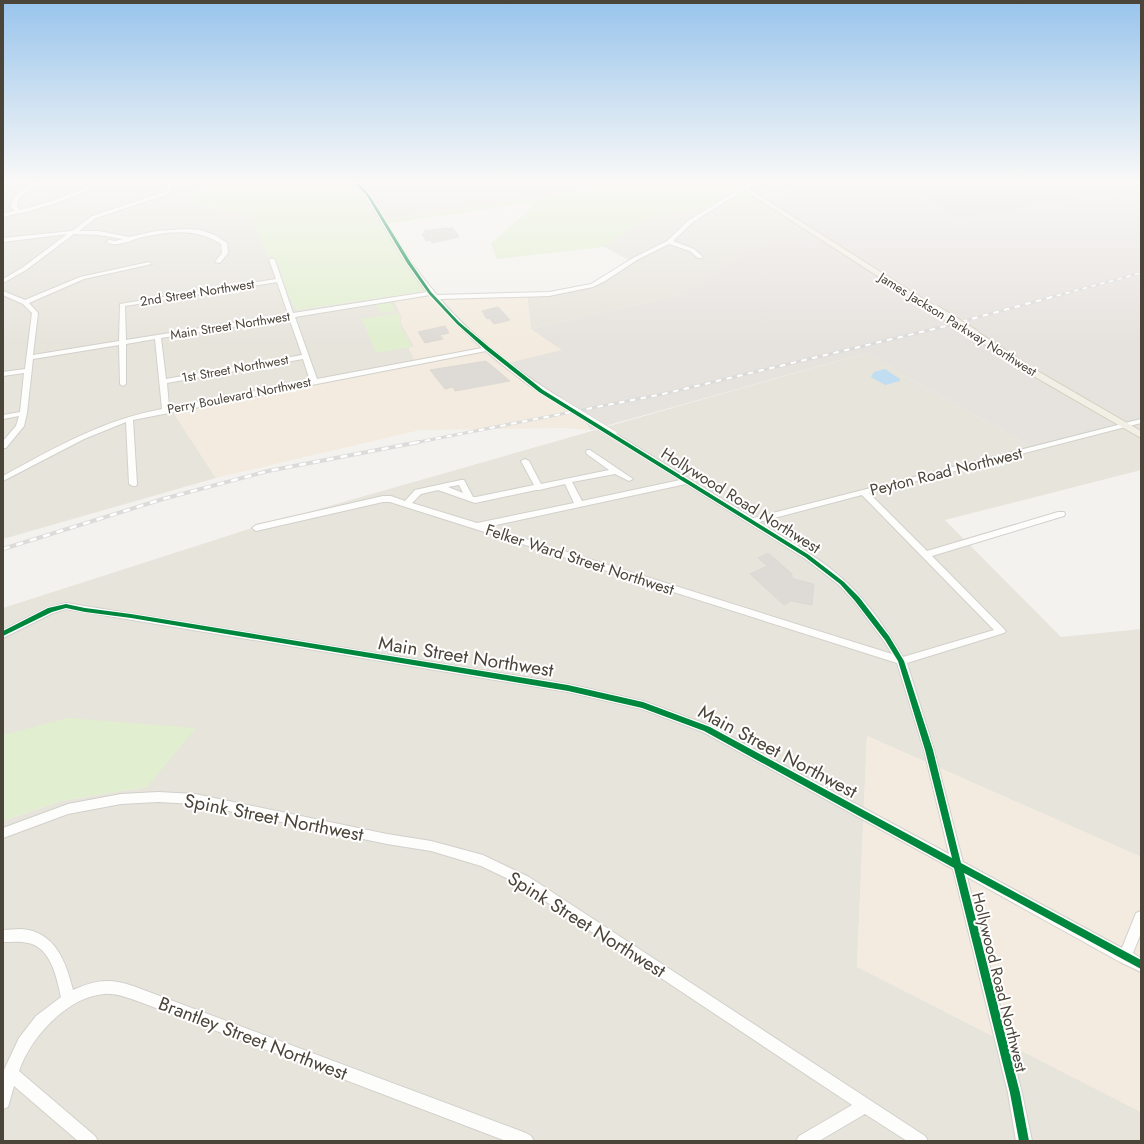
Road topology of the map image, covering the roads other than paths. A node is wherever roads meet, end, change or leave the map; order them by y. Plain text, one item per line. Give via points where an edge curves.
1 (29, 236) edge
2 (67, 236) edge
3 (119, 236) edge
4 (144, 236) edge
5 (215, 236) edge
6 (393, 236) edge
7 (675, 236) edge
8 (820, 236) edge
9 (128, 239) junction
10 (3, 240) edge
11 (109, 242) dead end
12 (669, 242) junction
13 (700, 257) dead end
14 (272, 260) dead end
15 (218, 262) dead end
16 (150, 264) dead end
17 (3, 280) edge
18 (279, 280) junction
19 (3, 293) edge
20 (432, 295) junction
21 (26, 302) junction
22 (292, 315) junction
23 (158, 337) junction
24 (122, 342) junction
25 (488, 349) junction
26 (306, 356) junction
27 (30, 357) junction
28 (29, 370) junction
29 (3, 374) edge
30 (164, 381) junction
31 (314, 381) junction
32 (123, 384) dead end
33 (166, 409) junction
34 (23, 413) junction
35 (3, 417) edge
36 (129, 418) junction
37 (1141, 421) edge
38 (1124, 425) junction
39 (1141, 435) edge
40 (3, 446) edge
41 (590, 452) dead end
42 (524, 461) dead end
43 (616, 471) junction
44 (3, 479) edge
45 (629, 479) dead end
46 (567, 481) junction
47 (687, 481) junction
48 (133, 484) dead end
49 (439, 487) junction
50 (539, 488) junction
51 (863, 492) junction
52 (470, 498) junction
53 (406, 504) junction
54 (579, 504) junction
55 (1061, 514) dead end
56 (752, 521) junction
57 (476, 526) junction
58 (256, 528) dead end
59 (925, 555) junction
60 (3, 634) edge
61 (901, 661) junction
62 (3, 833) edge
63 (956, 864) junction
64 (1141, 917) edge
65 (3, 936) edge
66 (1125, 957) junction
67 (1141, 966) edge
68 (69, 1000) junction
69 (10, 1073) junction
70 (3, 1102) edge
71 (866, 1105) junction
72 (90, 1141) edge
73 (526, 1141) edge
74 (804, 1141) edge
75 (920, 1141) edge
76 (1024, 1141) edge

1 - 10 street
2 - 17 street via 24,269
3 - 9 street
4 - 9 street
5 - 15 street via 226,247
6 - 20 street, Hollywood Road Northwest
7 - 12 street, Main Street Northwest
8 - 38 main road, James Jackson Parkway Northwest, bridge via 1026,368
9 - 11 street
12 - 13 street via 692,250
12 - 20 street, Main Street Northwest via 635,259 603,280 580,289 550,294
14 - 18 street
16 - 21 street via 82,278
18 - 22 street
18 - 24 street, 2nd Street Northwest via 124,304 121,306
19 - 21 street
20 - 22 street, Main Street Northwest
20 - 25 street, Hollywood Road Northwest via 458,323
21 - 27 street via 35,313
22 - 23 street, Main Street Northwest
22 - 26 street
23 - 24 street, Main Street Northwest
23 - 30 street
24 - 27 street, Main Street Northwest
24 - 32 street
25 - 31 street, Perry Boulevard Northwest
25 - 47 street, Hollywood Road Northwest, bridge via 520,376
26 - 30 street, 1st Street Northwest
26 - 31 street
27 - 28 street
28 - 29 street
28 - 34 street
30 - 33 street
31 - 33 street, Perry Boulevard Northwest
33 - 36 street, Perry Boulevard Northwest
34 - 35 street
34 - 40 street via 20,426
36 - 44 street, Perry Boulevard Northwest via 81,437
36 - 48 street
37 - 38 street, Peyton Road Northwest
38 - 39 main road, James Jackson Parkway Northwest
38 - 51 street, Peyton Road Northwest
41 - 43 street
42 - 50 street
43 - 45 street
43 - 46 street
46 - 50 street
46 - 54 street
47 - 54 street
47 - 56 street, Hollywood Road Northwest
49 - 52 street
49 - 52 street via 461,482
49 - 53 street via 418,492
50 - 52 street via 484,499
51 - 56 street, Peyton Road Northwest
51 - 59 street
53 - 57 street, Felker Ward Street Northwest
53 - 58 street, Felker Ward Street Northwest via 383,499
54 - 57 street
55 - 59 street
56 - 61 street, Hollywood Road Northwest via 807,556 842,583 875,619
57 - 61 street, Felker Ward Street Northwest
59 - 61 street via 1001,631
60 - 63 street, Main Street Northwest via 50,610 66,606 568,688 643,705 707,729
61 - 63 street, Hollywood Road Northwest via 929,750
62 - 71 street, Spink Street Northwest via 68,809 121,799 195,799 431,846 483,861 525,881
63 - 66 street, Main Street Northwest
63 - 76 street, Hollywood Road Northwest via 1015,1093
64 - 66 street
65 - 68 street via 31,937 46,946 59,966
66 - 67 street, Main Street Northwest
68 - 69 street, Brantley Street Northwest via 50,1012 35,1026 23,1041
68 - 73 street, Brantley Street Northwest via 81,993 111,987 140,995
69 - 70 street, Brantley Street Northwest
69 - 72 street
71 - 74 street
71 - 75 street, Spink Street Northwest

